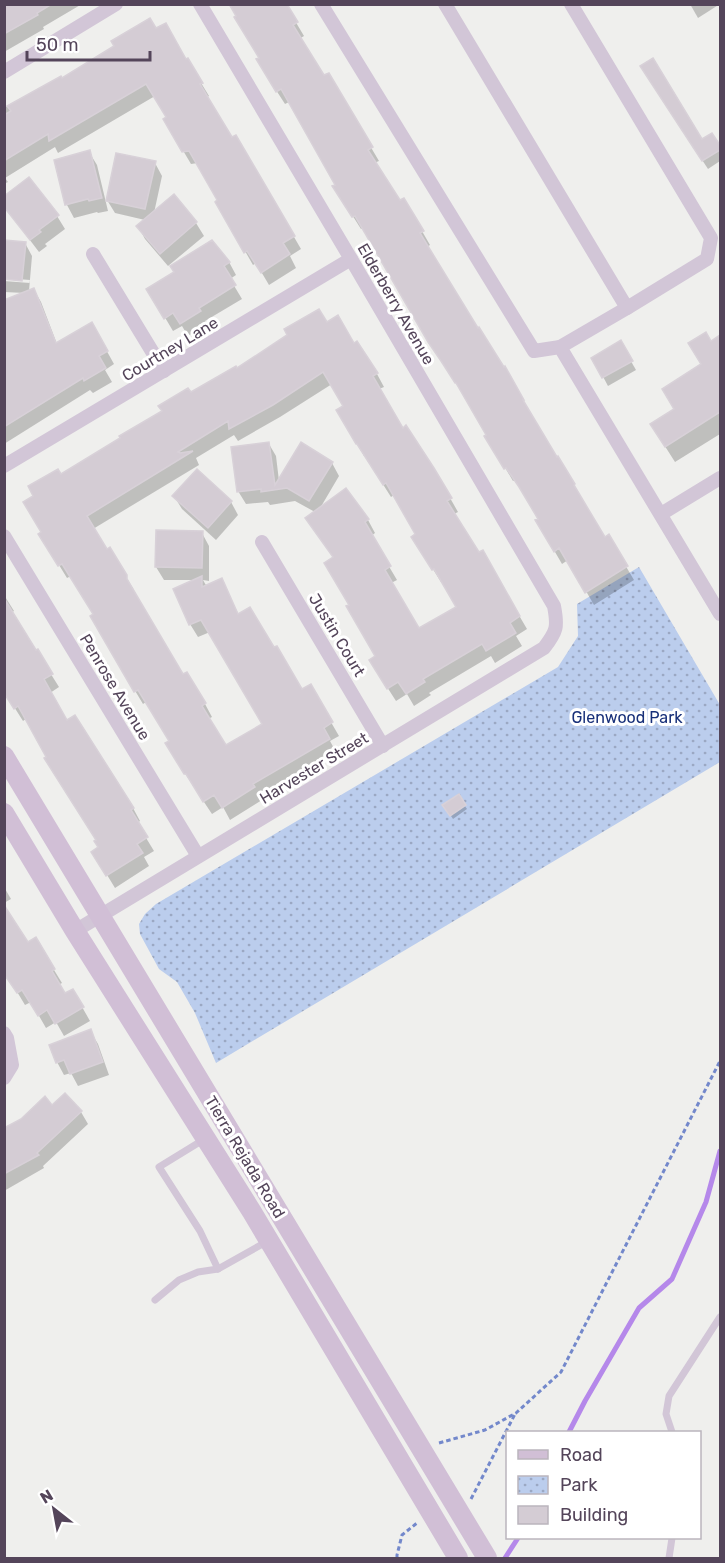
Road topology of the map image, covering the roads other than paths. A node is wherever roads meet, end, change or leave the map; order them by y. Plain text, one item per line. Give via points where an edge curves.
1 (116, 4) edge
2 (200, 4) edge
3 (321, 4) edge
4 (445, 4) edge
5 (571, 4) edge
6 (4, 72) edge
7 (93, 254) dead end
8 (351, 259) junction
9 (627, 308) junction
10 (560, 347) junction
11 (164, 371) junction
12 (4, 466) edge
13 (720, 478) edge
14 (661, 514) junction
15 (4, 536) edge
16 (262, 542) dead end
17 (720, 614) edge
18 (558, 623) joint
19 (383, 746) junction
20 (4, 756) edge
21 (4, 813) edge
22 (198, 856) junction
23 (99, 915) junction
24 (75, 931) junction
25 (4, 1033) edge
26 (4, 1078) edge
27 (205, 1138) junction
28 (269, 1240) junction
29 (218, 1269) junction
30 (155, 1300) dead end
31 (720, 1317) edge
32 (672, 1431) edge
33 (672, 1539) edge
34 (458, 1558) edge
35 (486, 1558) edge
36 (669, 1558) edge

1 - 6 street
2 - 8 street, Elderberry Avenue
3 - 10 street via 534,351
4 - 9 street
5 - 9 street via 711,238 707,259
7 - 11 street
8 - 11 street, Courtney Lane
8 - 18 street, Elderberry Avenue via 554,606
9 - 10 street
10 - 14 street
11 - 12 street, Courtney Lane
13 - 14 street
14 - 17 street
15 - 22 street, Penrose Avenue
16 - 19 street, Justin Court
18 - 19 street, Harvester Street via 555,635 544,648
19 - 22 street, Harvester Street
20 - 23 main road, Tierra Rejada Road
21 - 24 main road, Tierra Rejada Road
22 - 23 street, Harvester Street
23 - 24 street, Harvester Street
23 - 35 main road, Tierra Rejada Road via 420,1448 460,1505
24 - 27 main road, Tierra Rejada Road
25 - 26 street via 12,1065
27 - 28 main road, Tierra Rejada Road
27 - 29 lane via 159,1167 200,1231
28 - 29 lane
28 - 34 main road, Tierra Rejada Road
29 - 30 lane via 179,1280
31 - 32 lane via 669,1396 666,1414
33 - 36 lane

